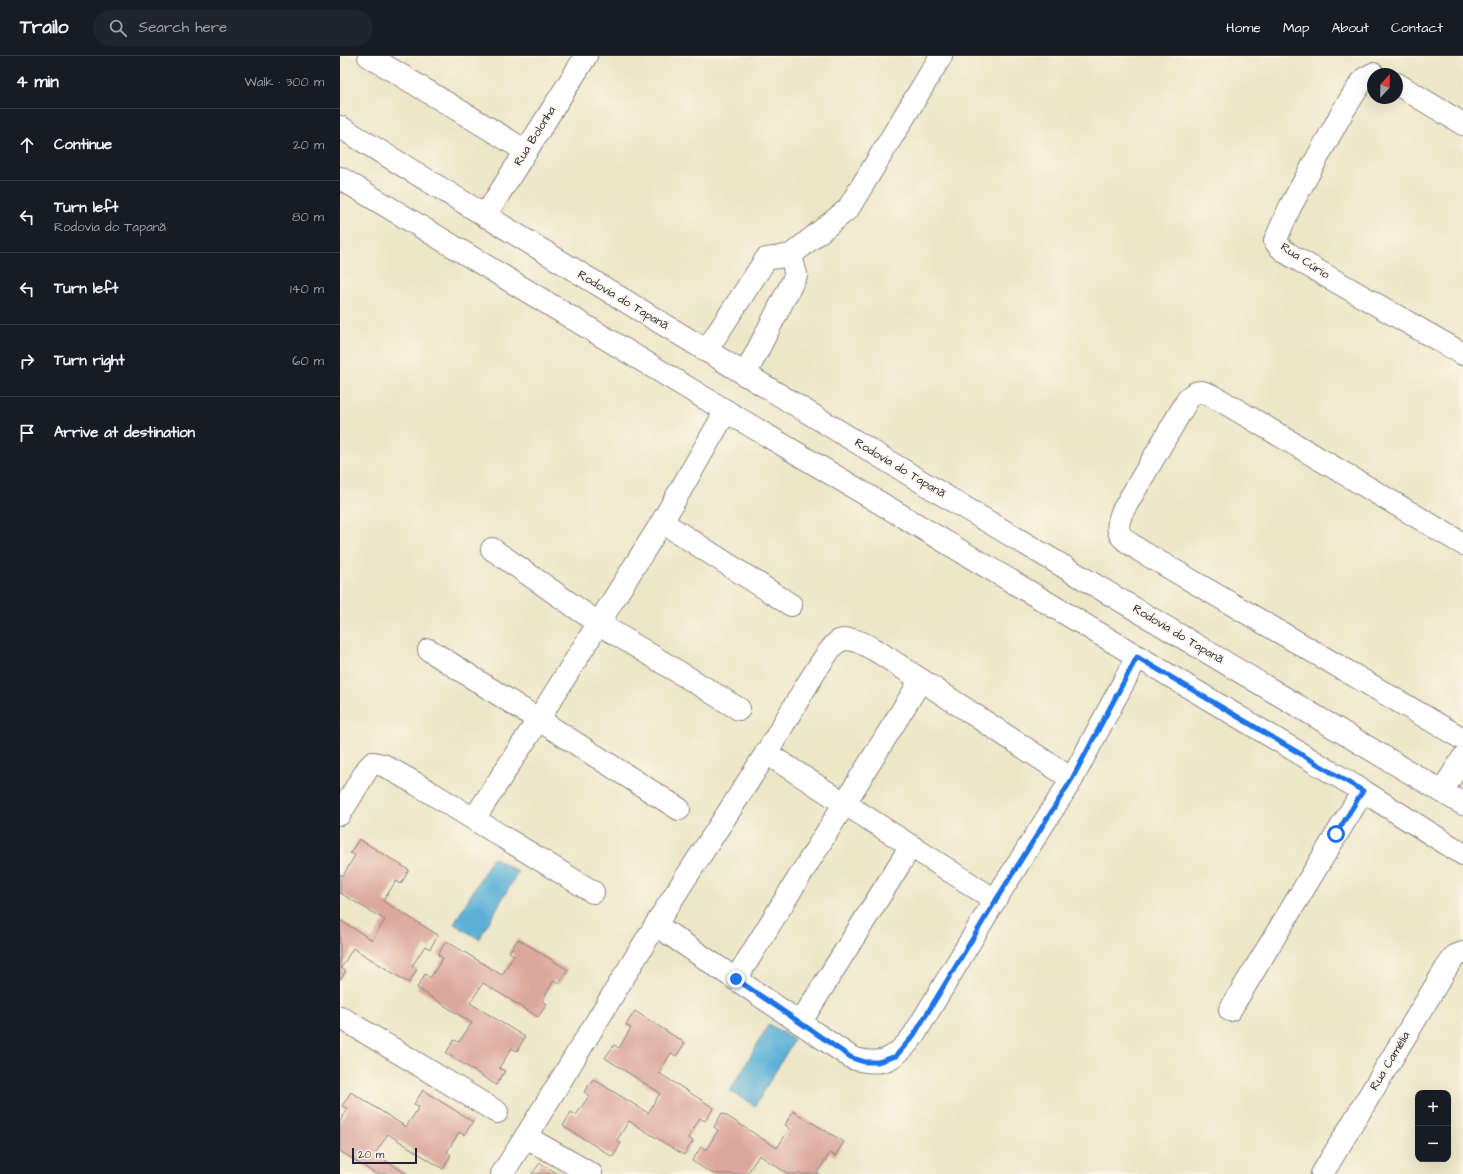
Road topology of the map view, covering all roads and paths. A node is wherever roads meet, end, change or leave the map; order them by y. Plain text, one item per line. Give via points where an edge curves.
1 (369, 56) edge
2 (586, 56) edge
3 (941, 56) edge
4 (1367, 77) edge
5 (1403, 88) edge
6 (1463, 124) edge
7 (340, 128) edge
8 (526, 151) junction
9 (340, 178) edge
10 (485, 216) junction
11 (791, 255) junction
12 (706, 351) junction
13 (1463, 354) edge
14 (745, 375) junction
15 (726, 411) junction
16 (662, 522) junction
17 (1463, 544) edge
18 (492, 549) dead end
19 (792, 605) dead end
20 (598, 623) junction
21 (428, 650) dead end
22 (1137, 657) junction
23 (921, 680) junction
24 (739, 709) dead end
25 (538, 720) junction
26 (1463, 739) edge
27 (766, 753) junction
28 (1463, 758) edge
29 (1072, 779) junction
30 (1363, 791) junction
31 (1442, 791) junction
32 (845, 803) junction
33 (1463, 804) edge
34 (679, 809) dead end
35 (340, 814) edge
36 (474, 818) junction
37 (911, 846) junction
38 (1463, 854) edge
39 (593, 892) dead end
40 (996, 900) junction
41 (656, 925) junction
42 (1463, 953) edge
43 (736, 979) junction
44 (1230, 1010) dead end
45 (340, 1016) edge
46 (800, 1022) junction
47 (497, 1112) dead end
48 (526, 1137) junction
49 (502, 1174) edge
50 (591, 1174) edge
51 (1322, 1174) edge

1 - 8 street
2 - 8 street, Rua Bolonha
3 - 11 street via 848,209
4 - 13 street, Rua Cúrio via 1358,86 1343,111 1275,241 1296,258
5 - 6 street
7 - 10 street, Rodovia do Tapanã
8 - 10 street, Rua Bolonha
9 - 15 street
10 - 12 street, Rodovia do Tapanã
11 - 12 street via 766,259
11 - 14 street via 796,275
12 - 14 street, Rodovia do Tapanã
14 - 31 street, Rodovia do Tapanã
15 - 16 street
15 - 22 street
16 - 19 street
16 - 20 street
17 - 26 street via 1220,400 1198,391 1192,393 1188,399 1122,512 1117,528 1119,535 1139,550
18 - 20 street
20 - 24 street
20 - 25 street
21 - 25 street
22 - 29 street
22 - 30 street
23 - 27 street via 860,642 839,641 821,663
23 - 29 street
23 - 32 street
25 - 34 street
25 - 36 street
27 - 32 street
27 - 41 street
28 - 31 street
29 - 40 street
30 - 38 street
30 - 44 street
31 - 33 street, Rodovia do Tapanã
32 - 37 street
32 - 43 street
35 - 36 street via 373,763 395,771
36 - 39 street
37 - 40 street
37 - 46 street
40 - 46 street via 914,1035 896,1056 878,1062 852,1058
41 - 43 street
41 - 48 street
42 - 51 street, Rua Camélia via 1455,956 1447,967
43 - 46 street
45 - 47 street
48 - 49 street
48 - 50 street

